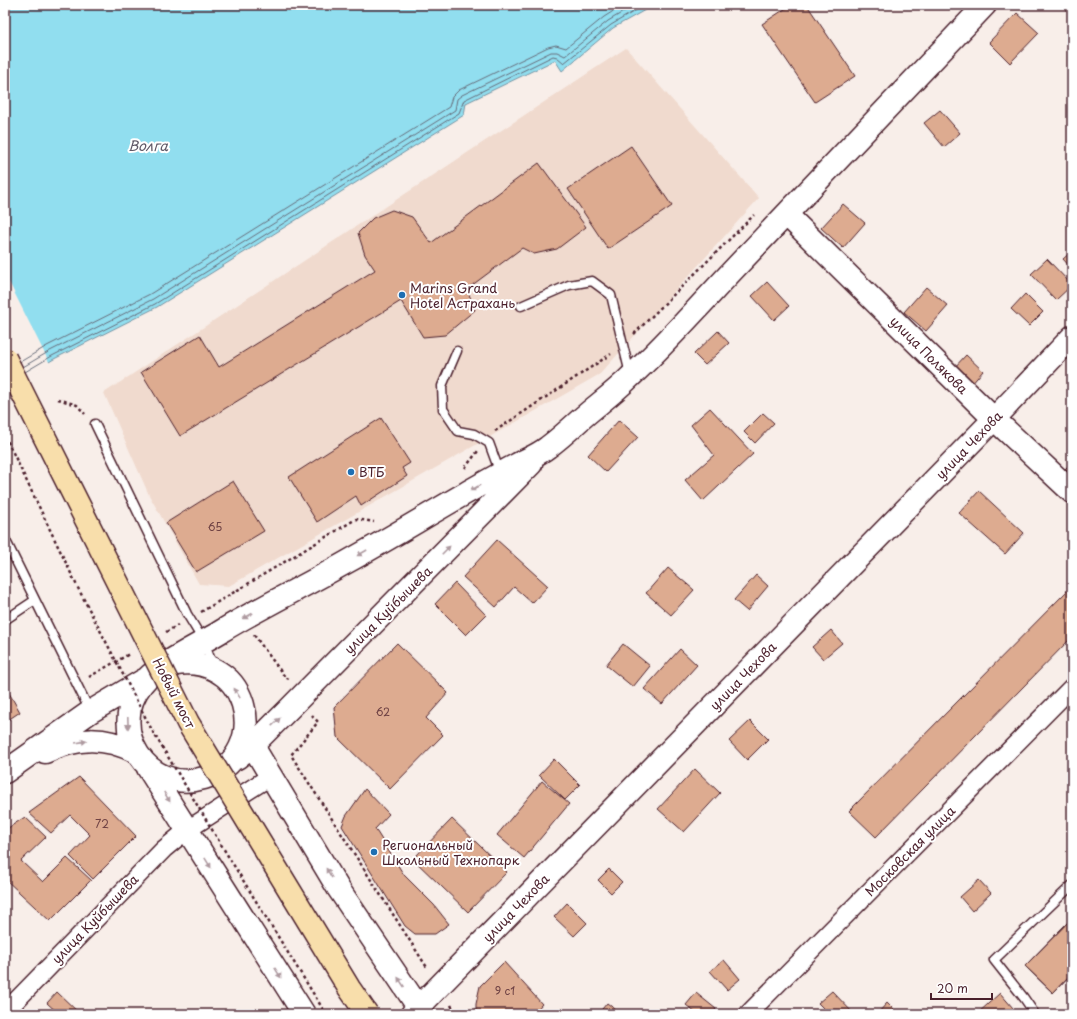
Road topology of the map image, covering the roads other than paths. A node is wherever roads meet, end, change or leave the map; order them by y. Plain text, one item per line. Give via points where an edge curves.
1 (985, 5) edge
2 (787, 215) junction
3 (521, 306) dead end
4 (1072, 337) edge
5 (457, 350) dead end
6 (5, 358) edge
7 (631, 377) junction
8 (994, 420) junction
9 (95, 424) road end
10 (546, 449) junction
11 (500, 473) junction
12 (1072, 492) edge
13 (5, 539) edge
14 (35, 600) junction
15 (5, 620) edge
16 (204, 642) junction
17 (214, 669) junction
18 (152, 674) junction
19 (1071, 689) edge
20 (90, 712) junction
21 (249, 738) junction
22 (141, 759) junction
23 (12, 768) edge
24 (271, 776) junction
25 (187, 830) junction
26 (1072, 885) edge
27 (5, 1012) edge
28 (418, 1012) edge
29 (304, 1014) edge
30 (367, 1014) edge
31 (748, 1014) edge
32 (1035, 1014) edge

1 - 2 street
2 - 7 street
2 - 8 street, улица Полякова
3 - 7 lane via 569,285 592,280 611,295
4 - 8 street, улица Чехова
5 - 11 lane via 442,386 443,410 458,430 474,434 489,443
6 - 30 highway, Новый мост, bridge via 188,723
7 - 10 street
8 - 12 street, улица Полякова
8 - 28 street, улица Чехова via 439,987
9 - 16 lane via 187,614
10 - 11 street
21 -> 10 street, улица Куйбышева via 299,699
11 -> 16 street via 246,625
13 - 14 lane
14 - 15 lane
14 - 20 lane
16 - 17 lane
16 - 18 street
17 - 18 street via 196,663 178,663
21 -> 17 street via 240,695 229,680
18 - 20 street
18 -> 22 street via 133,695 128,714 128,734
19 - 31 street, Московская улица
20 - 23 street
21 - 22 street, улица Куйбышева via 226,766 203,779 174,779 159,774
21 - 24 street
23 -> 22 street via 56,747 97,740 118,743
22 -> 25 street
24 - 25 street, улица Куйбышева
28 -> 24 street via 338,888
25 - 27 street, улица Куйбышева via 164,849
25 -> 29 street
26 - 32 lane via 994,960

